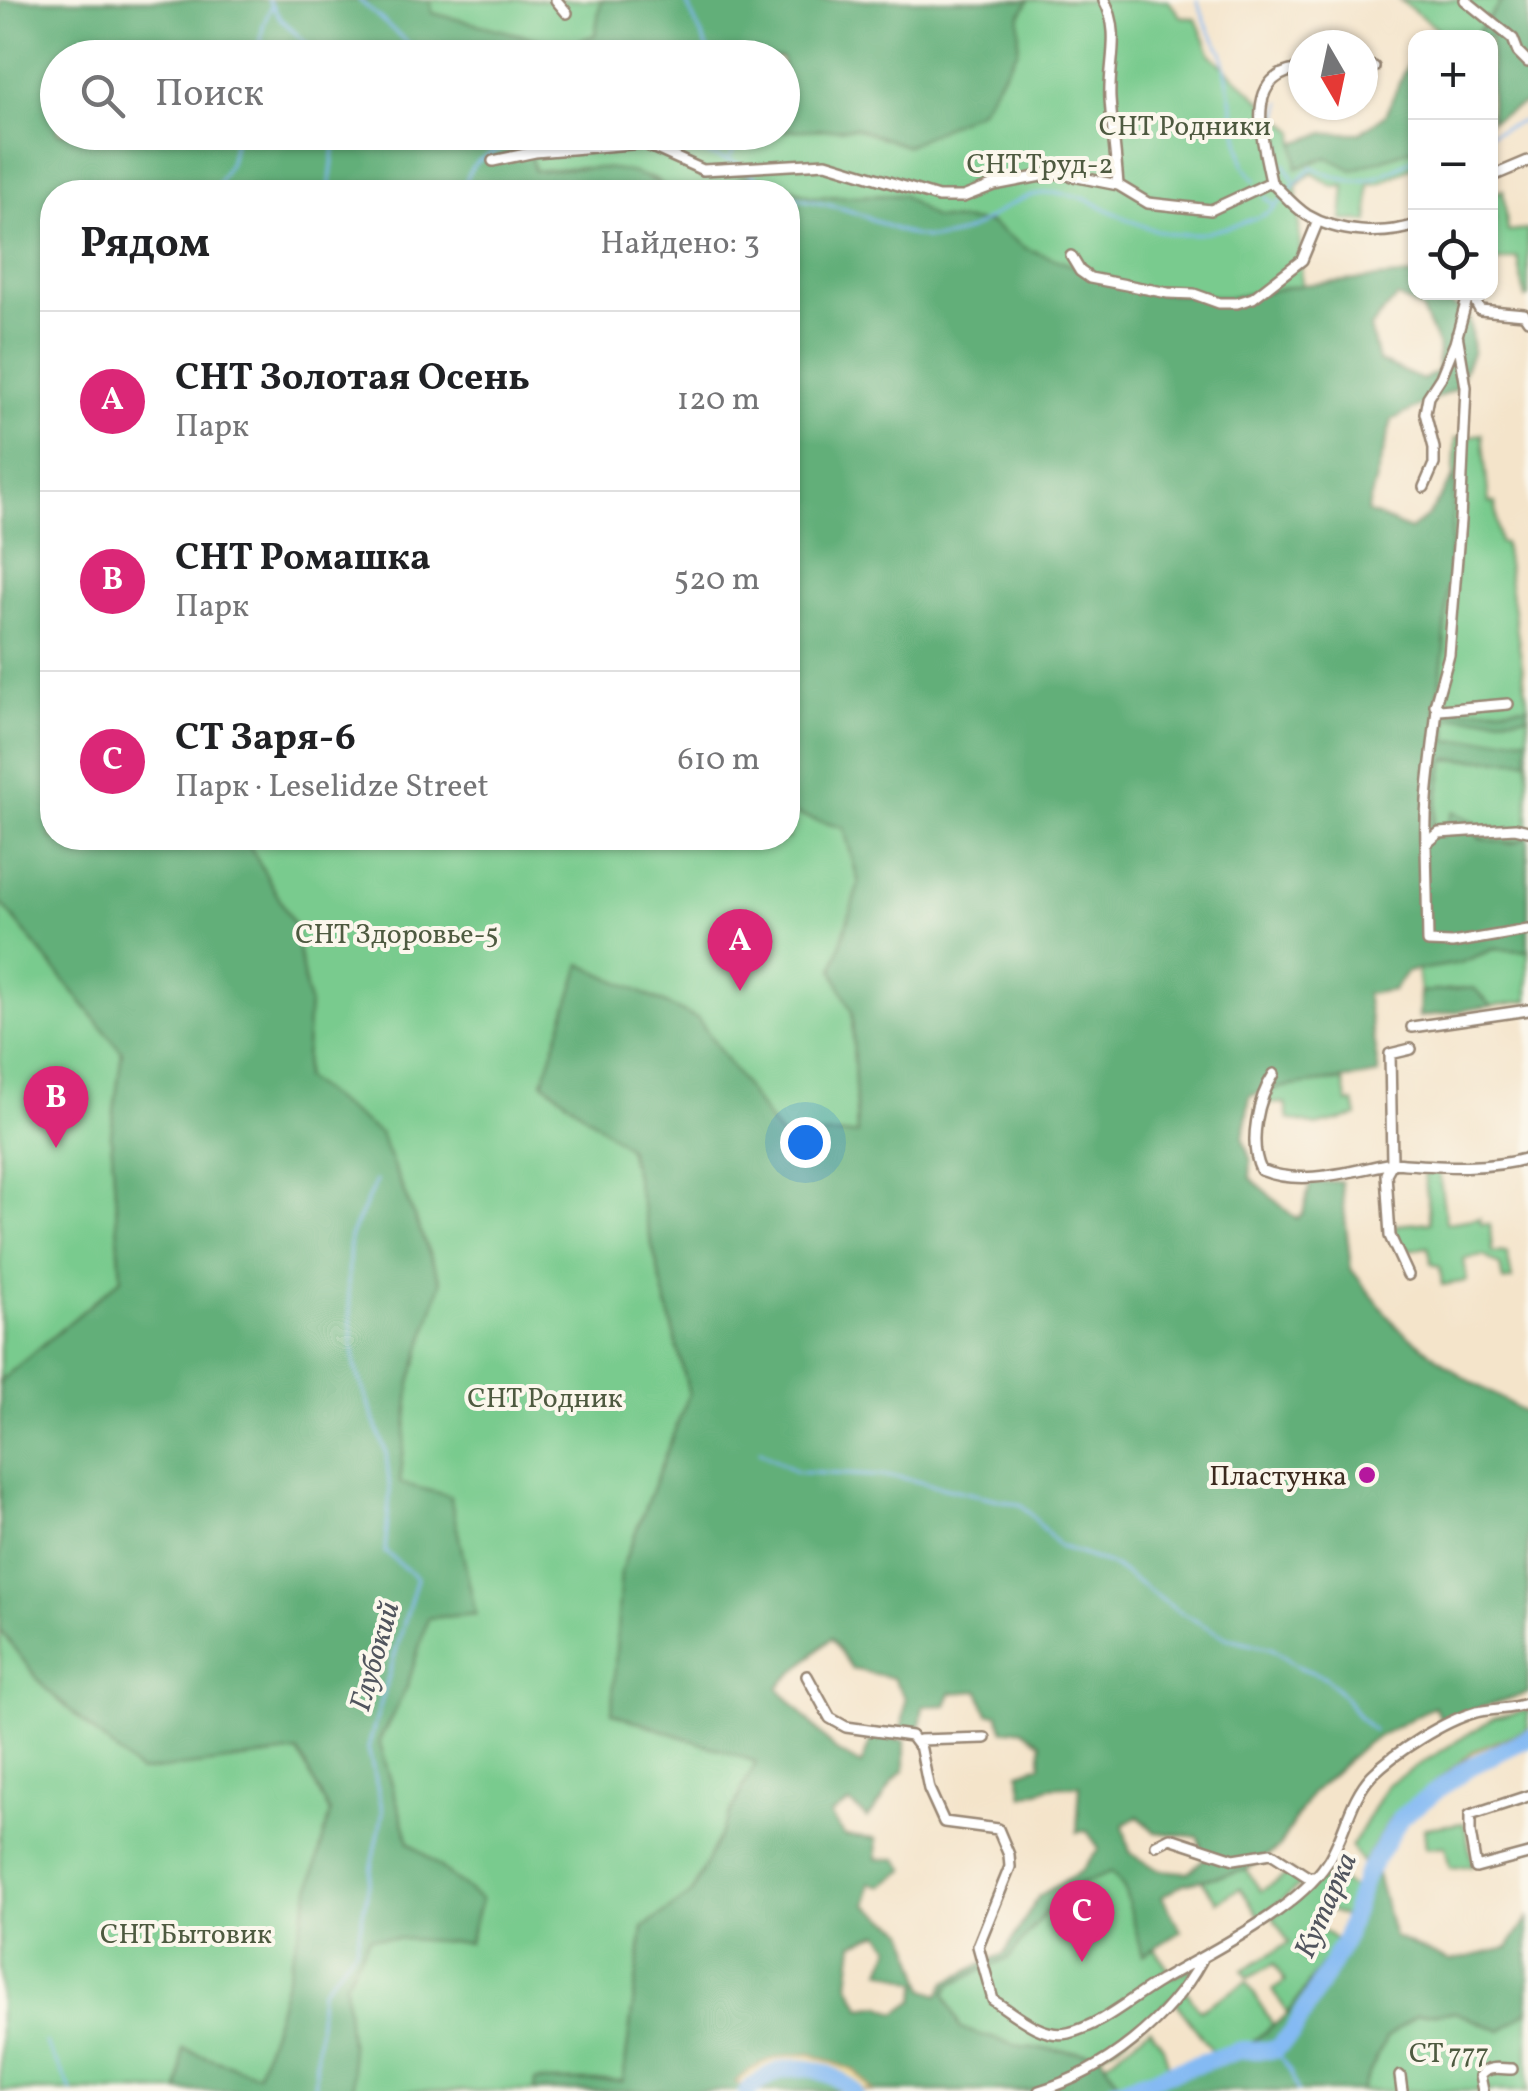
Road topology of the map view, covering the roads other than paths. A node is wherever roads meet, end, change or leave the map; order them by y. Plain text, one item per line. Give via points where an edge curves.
1 (556, 0) edge
2 (1104, 0) edge
3 (1465, 0) edge
4 (567, 13) dead end
5 (1528, 62) edge
6 (1288, 70) edge
7 (559, 150) edge
8 (658, 150) edge
9 (493, 161) dead end
10 (1528, 162) edge
11 (1498, 174) edge
12 (1271, 182) junction
13 (1118, 185) junction
14 (1318, 221) junction
15 (1408, 228) edge
16 (1071, 256) dead end
17 (1467, 300) edge
18 (1474, 300) edge
19 (1528, 320) edge
20 (1457, 334) junction
21 (1424, 487) dead end
22 (1508, 704) dead end
23 (1437, 708) junction
24 (1528, 830) edge
25 (1426, 844) junction
26 (1528, 930) edge
27 (1528, 1010) edge
28 (1412, 1026) dead end
29 (1411, 1049) dead end
30 (1274, 1074) dead end
31 (1528, 1158) edge
32 (1392, 1163) junction
33 (1408, 1275) dead end
34 (807, 1676) dead end
35 (1528, 1703) edge
36 (985, 1738) dead end
37 (918, 1746) junction
38 (1528, 1796) edge
39 (1156, 1845) dead end
40 (1528, 1854) edge
41 (1314, 1877) junction
42 (1202, 1960) junction
43 (1512, 2069) dead end
44 (1400, 2076) dead end
45 (1039, 2091) edge
46 (1402, 2091) edge
47 (1482, 2091) edge

1 - 4 street
2 - 13 street via 1116,30 1110,98
3 - 5 street via 1513,38
6 - 12 street via 1265,89 1261,110
7 - 9 street
8 - 13 street via 703,170 826,162 938,197 1057,173
10 - 11 street
12 - 13 street via 1210,210 1148,203
12 - 14 street
14 - 15 street via 1372,232
14 - 16 street via 1302,260 1254,298 1237,303 1090,278
17 - 20 street
18 - 19 street via 1480,310 1524,314
20 - 21 street via 1428,397 1434,464
20 - 23 street via 1466,387 1460,520 1449,655
22 - 23 street
23 - 25 street via 1424,804
24 - 25 street via 1439,834
25 - 26 street via 1428,942
27 - 28 street
29 - 32 street via 1390,1054
30 - 32 street via 1261,1096 1262,1170 1302,1179
31 - 32 street via 1450,1167
32 - 33 street via 1386,1174 1390,1236
34 - 37 street via 830,1718 846,1727 911,1736
35 - 41 street via 1446,1724 1371,1776
36 - 37 street via 925,1737
37 - 42 street via 944,1822 998,1829 1009,1855 978,1946 993,2000 1042,2031 1065,2034
38 - 40 street via 1470,1814 1470,1833 1476,1868
39 - 41 street via 1170,1838 1234,1859 1271,1853
41 - 42 street
42 - 45 street via 1188,1986 1124,2047
43 - 47 street via 1483,2072
44 - 46 street

